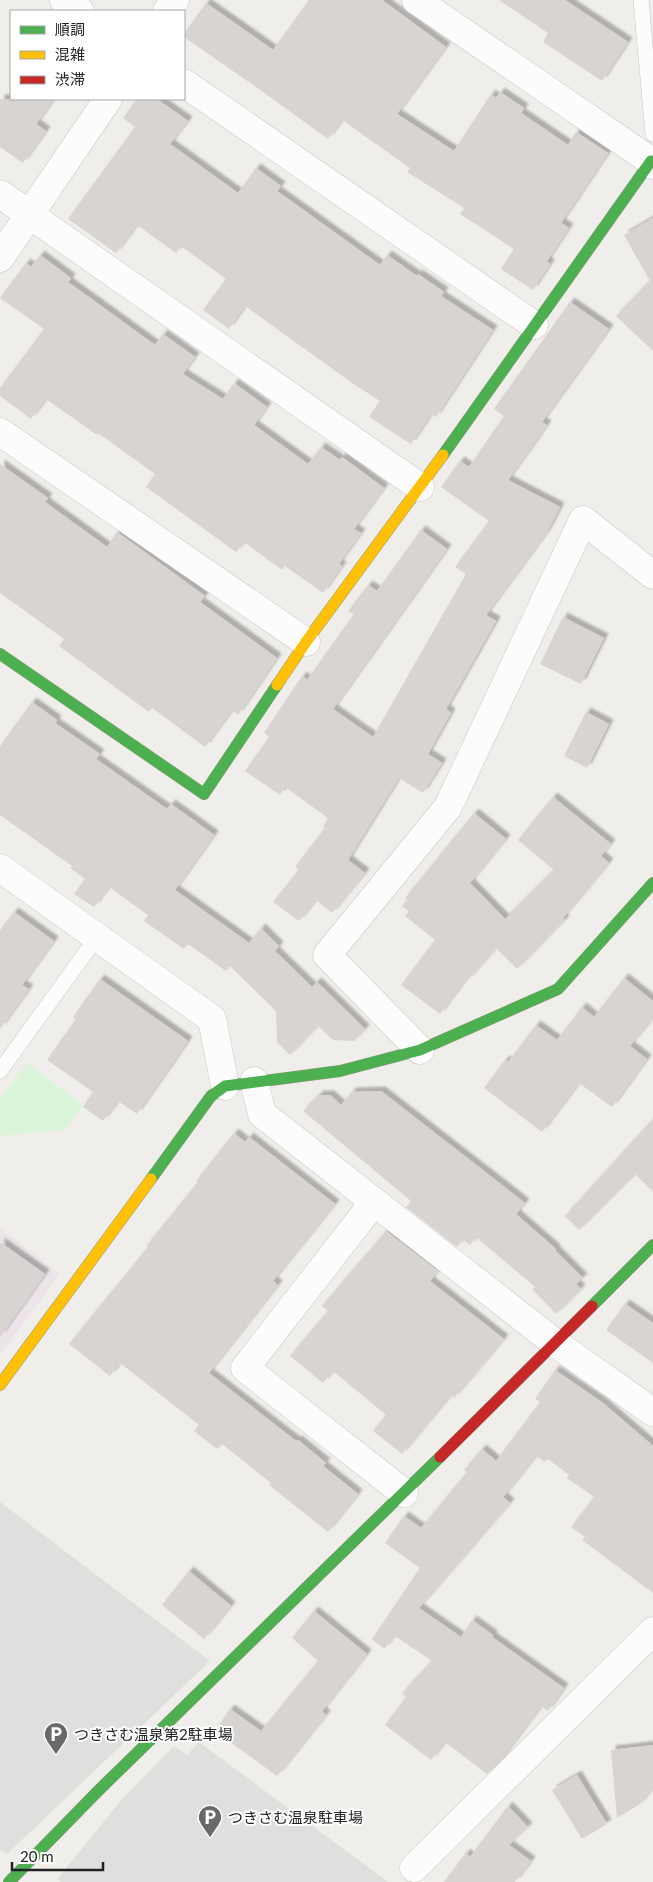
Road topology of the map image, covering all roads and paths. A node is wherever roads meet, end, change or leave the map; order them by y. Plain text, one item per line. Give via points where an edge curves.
1 (64, 0) edge
2 (416, 0) edge
3 (642, 0) edge
4 (79, 10) edge
5 (185, 84) edge
6 (107, 100) edge
7 (653, 134) edge
8 (652, 157) edge
9 (0, 194) edge
10 (30, 215) junction
11 (0, 258) edge
12 (534, 325) junction
13 (0, 432) edge
14 (420, 487) junction
15 (653, 575) edge
16 (306, 642) junction
17 (0, 654) edge
18 (0, 868) edge
19 (653, 883) edge
20 (96, 937) junction
21 (420, 1050) junction
22 (0, 1071) edge
23 (254, 1081) junction
24 (225, 1086) junction
25 (374, 1202) junction
26 (653, 1245) edge
27 (555, 1343) junction
28 (0, 1386) edge
29 (653, 1412) edge
30 (404, 1492) junction
31 (653, 1631) edge
32 (414, 1868) dead end
33 (9, 1882) edge

1 - 4 street
2 - 8 street
3 - 7 lane
5 - 12 street
6 - 10 street
8 - 12 street
9 - 10 street
10 - 11 street
10 - 14 street
12 - 14 street
13 - 16 street
14 - 16 street
15 - 21 street via 582,520 448,807 327,955
16 - 17 street via 204,794
18 - 20 street
19 - 21 street via 558,988
20 - 22 lane
20 - 24 street via 212,1019
21 - 23 street via 340,1070
23 - 24 street
23 - 25 street via 262,1114
24 - 28 street via 211,1096
25 - 27 street
25 - 30 street via 245,1368
26 - 27 street
27 - 29 street
27 - 30 street
30 - 33 street
31 - 32 street

